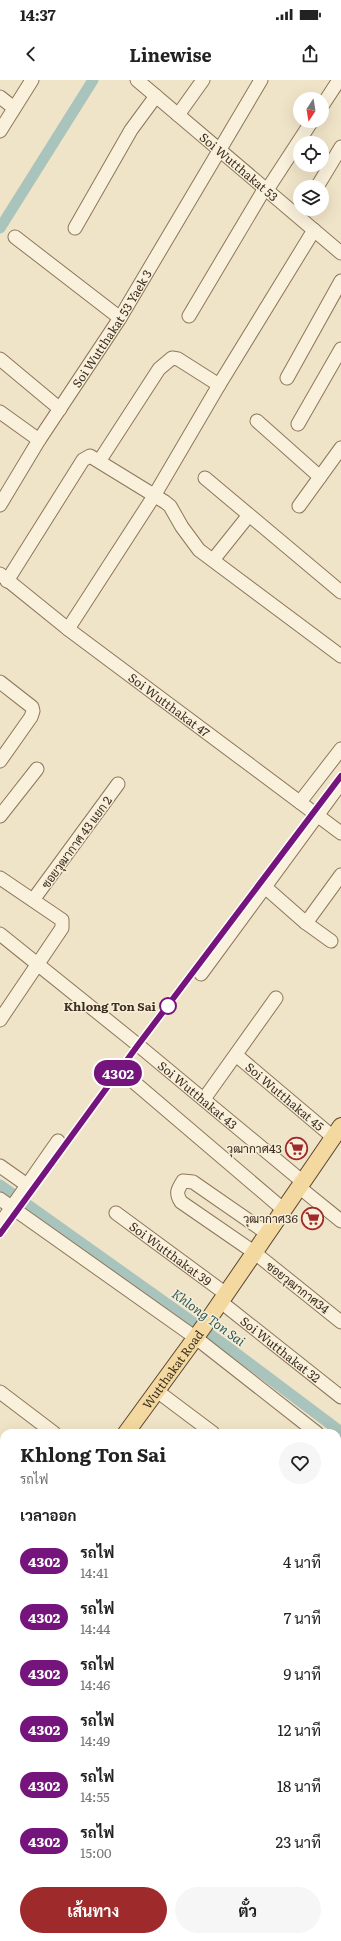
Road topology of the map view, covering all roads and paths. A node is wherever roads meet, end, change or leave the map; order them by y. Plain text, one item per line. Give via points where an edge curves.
1 (32, 80) edge
2 (137, 80) edge
3 (203, 80) edge
4 (260, 80) edge
5 (339, 80) edge
6 (153, 89) edge
7 (329, 95) edge
8 (0, 97) edge
9 (14, 108) junction
10 (178, 115) junction
11 (307, 128) edge
12 (0, 131) edge
13 (341, 147) edge
14 (219, 149) junction
15 (321, 180) edge
16 (266, 189) junction
17 (293, 208) edge
18 (303, 216) edge
19 (76, 228) dead end
20 (314, 230) junction
21 (15, 237) dead end
22 (341, 252) edge
23 (341, 281) edge
24 (190, 316) dead end
25 (120, 318) junction
26 (341, 349) edge
27 (0, 359) edge
28 (287, 378) dead end
29 (219, 385) junction
30 (60, 409) junction
31 (0, 412) edge
32 (257, 422) dead end
33 (298, 424) dead end
34 (39, 440) junction
35 (341, 448) edge
36 (100, 460) junction
37 (205, 478) dead end
38 (320, 478) junction
39 (154, 496) junction
40 (0, 504) edge
41 (299, 506) dead end
42 (249, 515) junction
43 (213, 560) junction
44 (3, 578) edge
45 (341, 592) edge
46 (68, 629) junction
47 (341, 656) edge
48 (0, 682) edge
49 (341, 749) edge
50 (0, 760) edge
51 (37, 769) dead end
52 (341, 783) edge
53 (118, 784) dead end
54 (300, 802) junction
55 (317, 815) junction
56 (0, 816) edge
57 (341, 833) edge
58 (341, 875) edge
59 (0, 878) edge
60 (265, 888) junction
61 (33, 900) junction
62 (306, 923) junction
63 (0, 934) edge
64 (331, 941) dead end
65 (37, 963) junction
66 (201, 974) dead end
67 (276, 998) dead end
68 (0, 1020) edge
69 (236, 1055) junction
70 (135, 1083) dead end
71 (204, 1099) junction
72 (337, 1132) edge
73 (58, 1141) dead end
74 (0, 1166) edge
75 (301, 1184) junction
76 (19, 1196) junction
77 (0, 1198) edge
78 (284, 1210) junction
79 (116, 1213) dead end
80 (341, 1221) edge
81 (0, 1224) edge
82 (268, 1234) junction
83 (255, 1253) junction
84 (224, 1298) junction
85 (341, 1322) edge
86 (199, 1333) junction
87 (157, 1391) junction
88 (0, 1392) edge
89 (341, 1397) edge
90 (49, 1429) edge
91 (129, 1429) edge
92 (208, 1429) edge
93 (312, 1429) edge

1 - 9 street
2 - 6 street, Soi Wutthakat 53
3 - 10 street
4 - 14 street, Soi Wutthakat 53 Yaek 3
5 - 7 street
6 - 10 street, Soi Wutthakat 53
6 - 19 street
8 - 9 street
9 - 12 street
10 - 14 street, Soi Wutthakat 53
11 - 16 street
13 - 15 street
14 - 16 street, Soi Wutthakat 53
14 - 25 street, Soi Wutthakat 53 Yaek 3
16 - 17 street, Soi Wutthakat 53
16 - 24 street
18 - 20 street, Soi Wutthakat 53
20 - 22 street, Soi Wutthakat 53
20 - 29 street
21 - 25 street
23 - 28 street
25 - 30 street, Soi Wutthakat 53 Yaek 3
26 - 33 street
27 - 30 street
29 - 36 street via 178,359 172,358 159,370
29 - 39 street
30 - 34 street, Soi Wutthakat 53 Yaek 3
31 - 34 street
32 - 38 street
34 - 40 street, Soi Wutthakat 53 Yaek 3
35 - 38 street
36 - 39 street
36 - 44 street via 90,456 83,460
37 - 42 street
38 - 41 street
39 - 43 street via 170,506 199,550
39 - 46 street
42 - 43 street
42 - 45 street
43 - 47 street
44 - 46 street, Soi Wutthakat 47
46 - 54 street, Soi Wutthakat 47
48 - 50 street via 32,707 33,711
49 - 54 street
51 - 56 street
52 - 55 street
53 - 61 street, ซอยวุฒากาศ 43 แยก 2
54 - 55 street, Soi Wutthakat 47
55 - 57 street, Soi Wutthakat 47
55 - 60 street
58 - 62 street
59 - 61 street
60 - 62 street
60 - 66 street
61 - 65 street via 62,920 62,928
62 - 64 street
63 - 65 street, Soi Wutthakat 43
65 - 68 street
65 - 71 street, Soi Wutthakat 43
67 - 69 street
69 - 71 street
69 - 72 street, Soi Wutthakat 45
70 - 78 street
71 - 75 street, Soi Wutthakat 43
72 - 75 main road, Wutthakat Road
73 - 76 street
74 - 76 street
75 - 78 main road, Wutthakat Road
75 - 80 street, Soi Wutthakat 43
76 - 77 street
76 - 81 street
76 - 86 street
78 - 82 main road, Wutthakat Road
79 - 84 street, Soi Wutthakat 39
82 - 83 main road, Wutthakat Road
82 - 83 street, ซอยวุฒากาศ34 via 193,1182 183,1181 177,1190 181,1202
83 - 84 main road, Wutthakat Road
83 - 85 street, ซอยวุฒากาศ34
84 - 86 main road, Wutthakat Road
84 - 89 street, Soi Wutthakat 32
86 - 87 main road, Wutthakat Road
86 - 93 street
87 - 91 main road, Wutthakat Road
87 - 92 street
88 - 90 street

